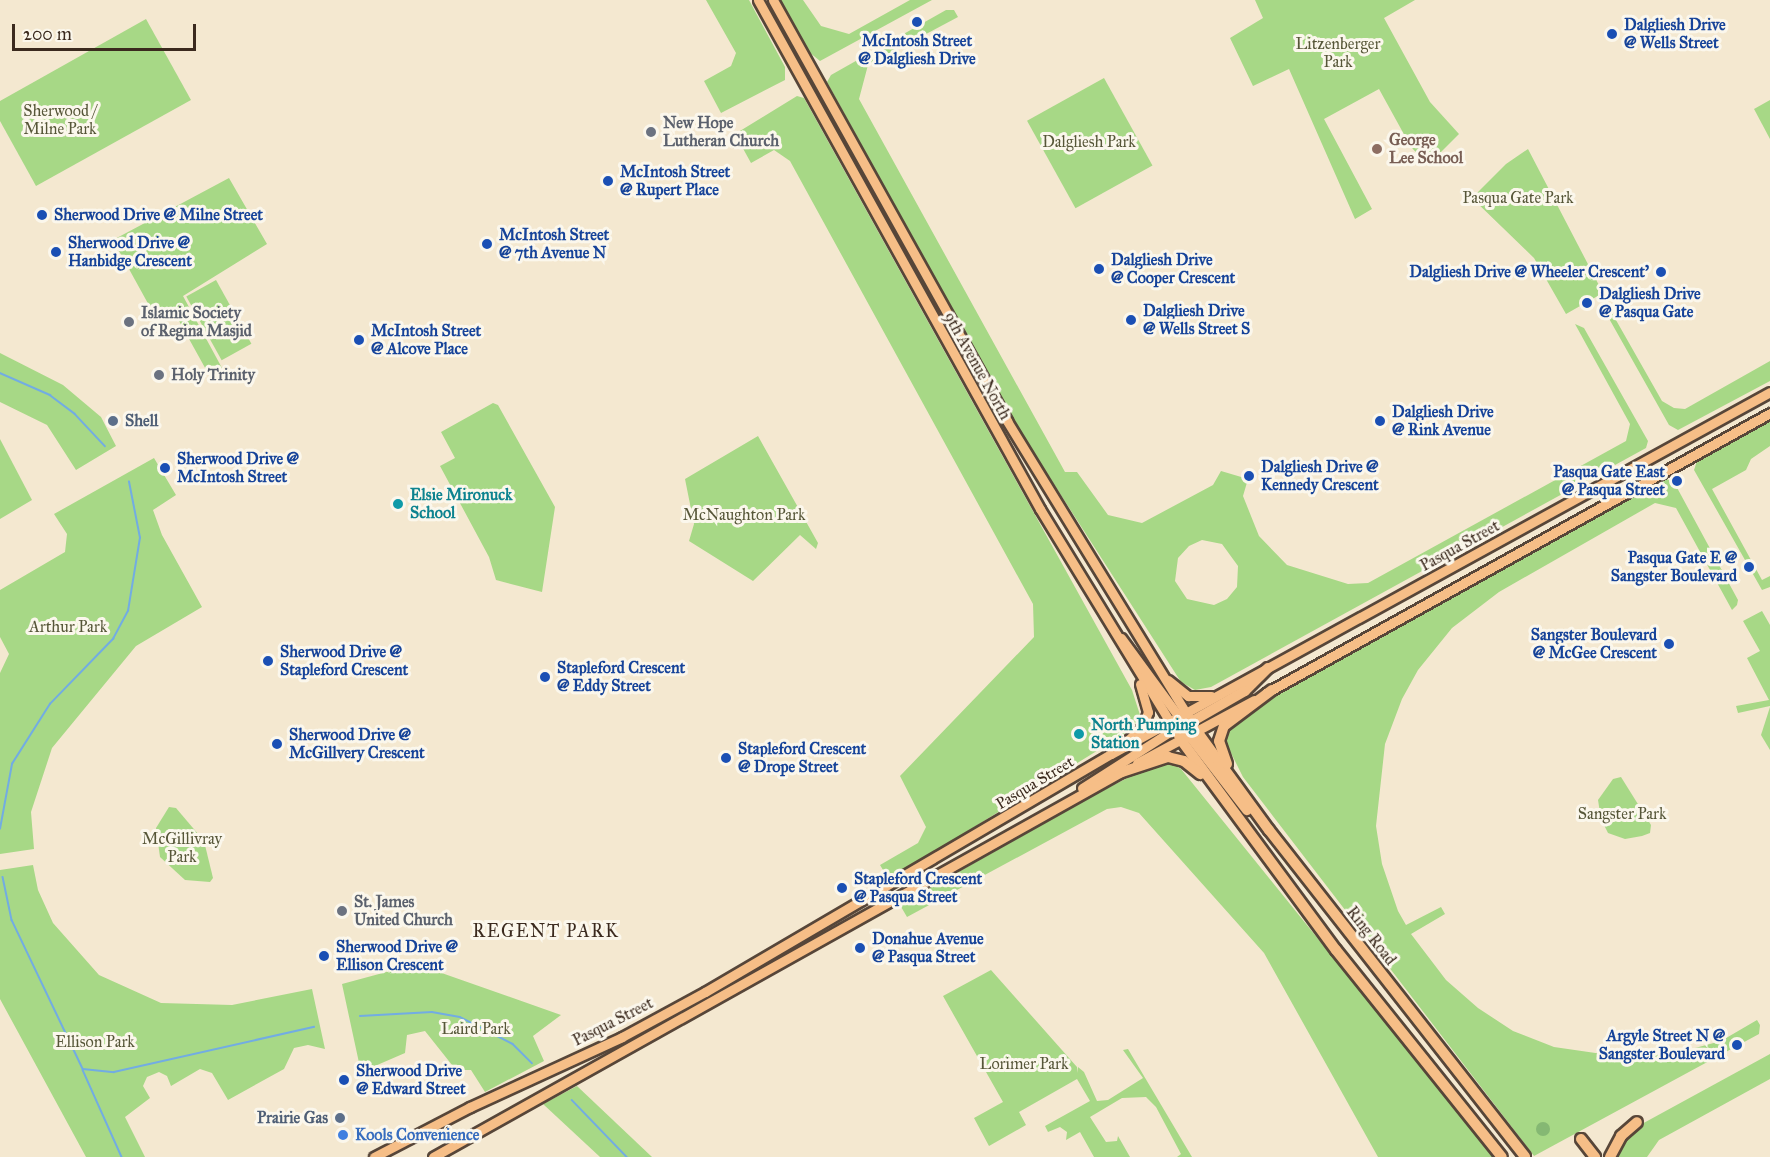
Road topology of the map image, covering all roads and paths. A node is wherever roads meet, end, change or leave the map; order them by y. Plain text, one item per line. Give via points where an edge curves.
1 (758, 0) edge
2 (773, 0) edge
3 (1770, 392) edge
4 (1770, 413) edge
5 (1101, 615) junction
6 (1129, 660) junction
7 (1268, 668) junction
8 (1157, 669) junction
9 (1230, 689) junction
10 (1272, 690) junction
11 (1183, 726) junction
12 (1111, 754) junction
13 (1119, 773) junction
14 (1216, 791) junction
15 (1066, 803) junction
16 (1269, 830) junction
17 (1637, 1122) dead end
18 (1581, 1139) dead end
19 (374, 1157) edge
20 (433, 1157) edge
21 (1502, 1157) edge
22 (1526, 1157) edge
23 (1594, 1157) edge
24 (1611, 1157) edge

1 - 5 main road, 9th Avenue North
2 - 8 main road, 9th Avenue North via 1007,421
3 - 7 main road, Pasqua Street
4 - 10 main road, Pasqua Street
5 - 6 main road, 9th Avenue North
5 - 11 main road
6 - 11 main road, 9th Avenue North
6 - 12 main road via 1148,712 1137,733
7 - 9 main road, Pasqua Street
7 - 11 highway via 1245,691
8 - 9 main road via 1182,693 1194,698
8 - 11 main road, 9th Avenue North
9 - 11 main road, Pasqua Street
10 - 11 main road, Pasqua Street
10 - 16 highway via 1235,714 1224,726 1219,741 1222,756
11 - 12 main road, Pasqua Street
11 - 13 main road, Pasqua Street
11 - 14 highway
11 - 15 main road via 1085,786
11 - 16 highway, Ring Road
12 - 19 main road, Pasqua Street via 705,992 622,1037 470,1107
13 - 14 highway via 1158,758 1176,758
13 - 15 main road, Pasqua Street
14 - 21 highway via 1336,950
15 - 20 main road, Pasqua Street
16 - 22 highway, Ring Road
17 - 24 highway via 1621,1136
18 - 23 highway

